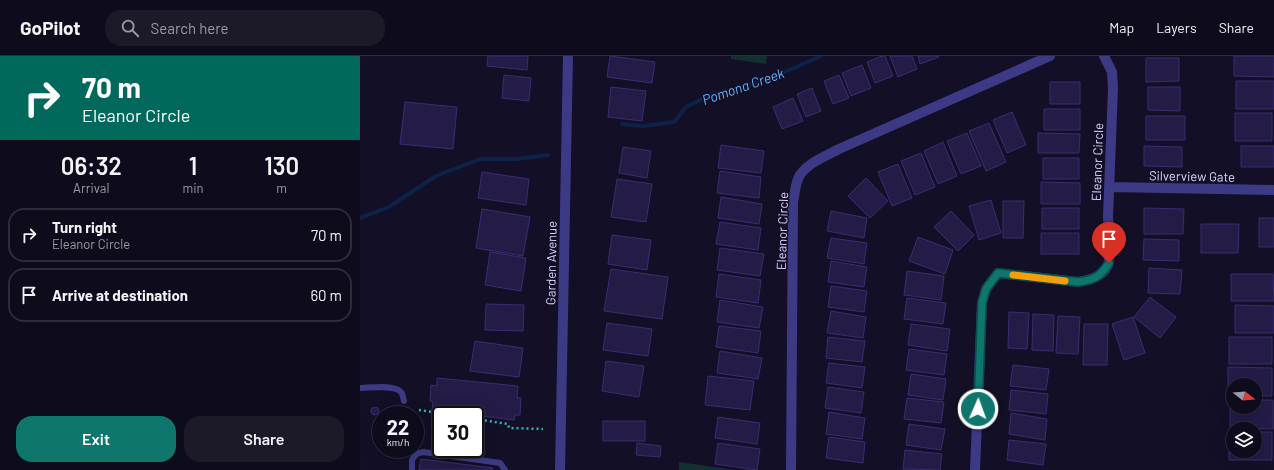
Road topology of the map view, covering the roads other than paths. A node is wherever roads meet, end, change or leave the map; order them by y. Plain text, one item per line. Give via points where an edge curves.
1 (568, 56) edge
2 (1050, 56) edge
3 (1104, 56) edge
4 (1109, 187) junction
5 (1274, 190) edge
6 (360, 388) edge
7 (404, 401) dead end
8 (412, 470) edge
9 (505, 470) edge
10 (560, 470) edge
11 (791, 470) edge
12 (975, 470) edge

1 - 10 street, Garden Avenue
2 - 11 street, Eleanor Circle via 839,149 810,166 800,176 793,202
3 - 4 street, Eleanor Circle via 1112,72 1113,88
4 - 5 street, Silverview Gate
4 - 12 street, Eleanor Circle via 1109,263 1098,277 1088,281 1072,282 998,273 986,289 982,303
6 - 7 lane via 397,388 402,393
8 - 9 lane via 412,460 416,454 423,452 500,463

